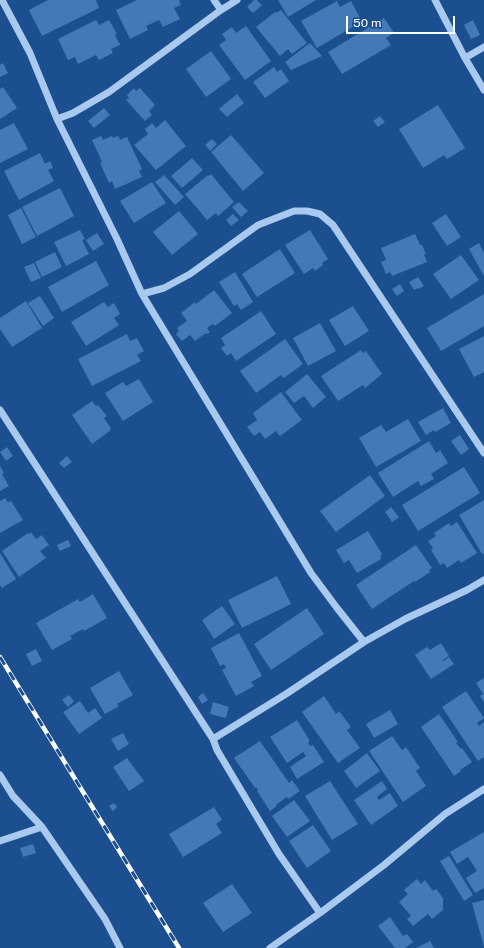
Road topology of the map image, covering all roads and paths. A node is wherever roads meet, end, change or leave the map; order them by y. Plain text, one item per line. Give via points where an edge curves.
1 (2, 0) edge
2 (214, 0) edge
3 (237, 0) edge
4 (435, 0) edge
5 (221, 10) junction
6 (484, 47) edge
7 (465, 58) junction
8 (484, 90) edge
9 (57, 119) junction
10 (142, 294) junction
11 (0, 410) edge
12 (484, 453) edge
13 (484, 580) edge
14 (364, 642) junction
15 (213, 739) junction
16 (0, 775) edge
17 (484, 789) edge
18 (42, 827) junction
19 (0, 841) edge
20 (320, 913) junction
21 (120, 948) edge
22 (270, 948) edge

1 - 9 street via 30,53
2 - 5 street
3 - 5 street
4 - 7 street
5 - 9 street via 109,92 73,113
6 - 7 street
7 - 8 street
9 - 10 street
10 - 12 street via 164,288 190,274 258,225 294,211 320,214 333,225
10 - 14 street via 311,572
11 - 15 street
13 - 14 street
14 - 15 street
15 - 20 street via 217,750 279,854
16 - 18 street via 13,796
17 - 20 street via 445,814 397,855
18 - 19 street
18 - 21 street via 105,919
20 - 22 street

